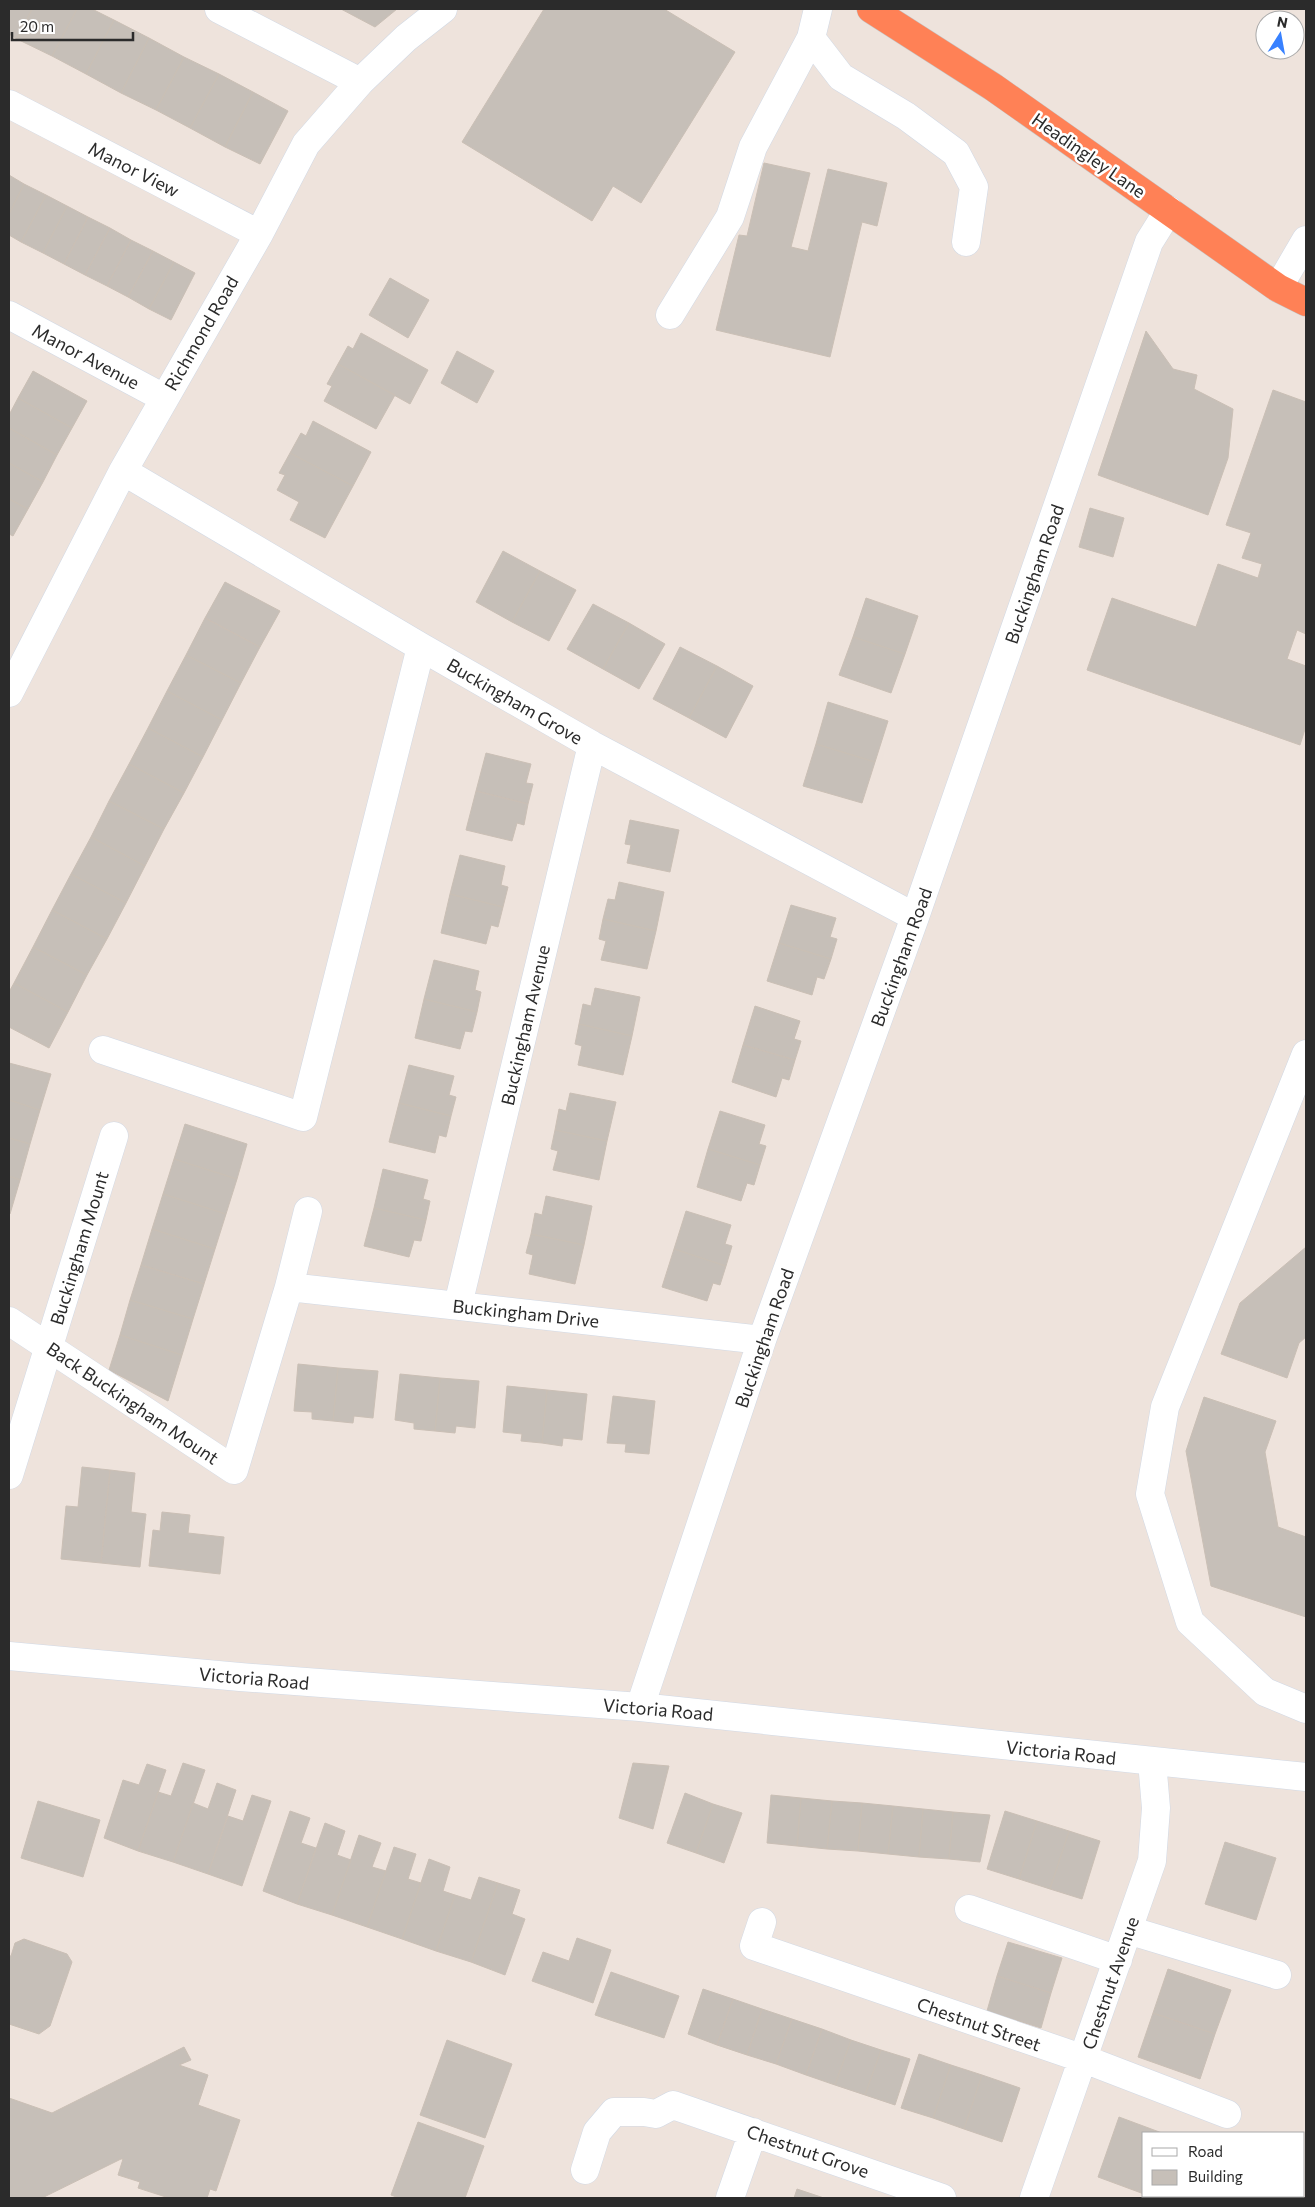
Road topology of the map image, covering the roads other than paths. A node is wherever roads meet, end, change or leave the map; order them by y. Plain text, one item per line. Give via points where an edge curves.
1 (220, 9) edge
2 (443, 9) edge
3 (818, 9) edge
4 (871, 9) edge
5 (811, 38) junction
6 (360, 82) junction
7 (9, 104) edge
8 (1169, 210) junction
9 (259, 234) junction
10 (1306, 240) edge
11 (966, 242) dead end
12 (1278, 288) junction
13 (1306, 302) edge
14 (9, 315) edge
15 (670, 315) dead end
16 (164, 398) junction
17 (123, 471) junction
18 (421, 647) junction
19 (9, 693) edge
20 (592, 745) junction
21 (915, 917) junction
22 (103, 1050) dead end
23 (1306, 1054) edge
24 (114, 1136) dead end
25 (308, 1211) dead end
26 (289, 1287) junction
27 (458, 1305) junction
28 (9, 1321) edge
29 (762, 1340) junction
30 (48, 1346) junction
31 (9, 1475) edge
32 (9, 1656) edge
33 (640, 1706) junction
34 (1306, 1709) edge
35 (1152, 1761) junction
36 (1306, 1777) edge
37 (969, 1909) dead end
38 (762, 1922) dead end
39 (1128, 1930) junction
40 (1118, 1960) junction
41 (1276, 1975) dead end
42 (1084, 2059) junction
43 (1227, 2114) dead end
44 (753, 2132) junction
45 (585, 2170) dead end
46 (880, 2188) edge
47 (730, 2198) edge
48 (942, 2198) edge
49 (1034, 2198) edge

1 - 6 street
2 - 6 street, Richmond Road via 406,38
3 - 5 street
4 - 8 highway, Headingley Lane via 993,87
5 - 11 street via 841,77 906,116 956,153 974,187
5 - 15 street via 753,146 730,216
6 - 9 street, Richmond Road via 306,144
7 - 9 street, Manor View
8 - 12 highway, Headingley Lane
8 - 21 street, Buckingham Road via 1149,242
9 - 16 street, Richmond Road
10 - 12 street
12 - 13 highway, Headingley Lane
14 - 16 street, Manor Avenue
16 - 17 street, Richmond Road
17 - 18 street, Buckingham Grove
17 - 19 street, Richmond Road
18 - 20 street, Buckingham Grove
18 - 22 street via 303,1117
20 - 21 street, Buckingham Grove
20 - 27 street, Buckingham Avenue
21 - 29 street, Buckingham Road
23 - 34 street via 1165,1407 1150,1494 1190,1622 1265,1692
24 - 30 street, Buckingham Mount
25 - 26 street, Back Buckingham Mount
26 - 27 street, Buckingham Drive
26 - 30 street, Back Buckingham Mount via 234,1470
27 - 29 street, Buckingham Drive
28 - 30 street, Back Buckingham Mount
29 - 33 street, Buckingham Road
30 - 31 street, Buckingham Mount
32 - 33 street, Victoria Road via 240,1677
33 - 35 street, Victoria Road
35 - 36 street, Victoria Road
35 - 39 street, Chestnut Avenue via 1156,1808 1152,1861
37 - 40 street
38 - 42 street, Chestnut Street via 754,1946
39 - 40 street, Chestnut Avenue
39 - 41 street
40 - 42 street, Chestnut Avenue
42 - 43 street, Chestnut Street
42 - 49 street, Chestnut Avenue
44 - 45 street, Chestnut Grove via 673,2104 656,2114 614,2112 597,2132
44 - 46 street, Chestnut Grove
44 - 47 street
46 - 48 street, Chestnut Grove

